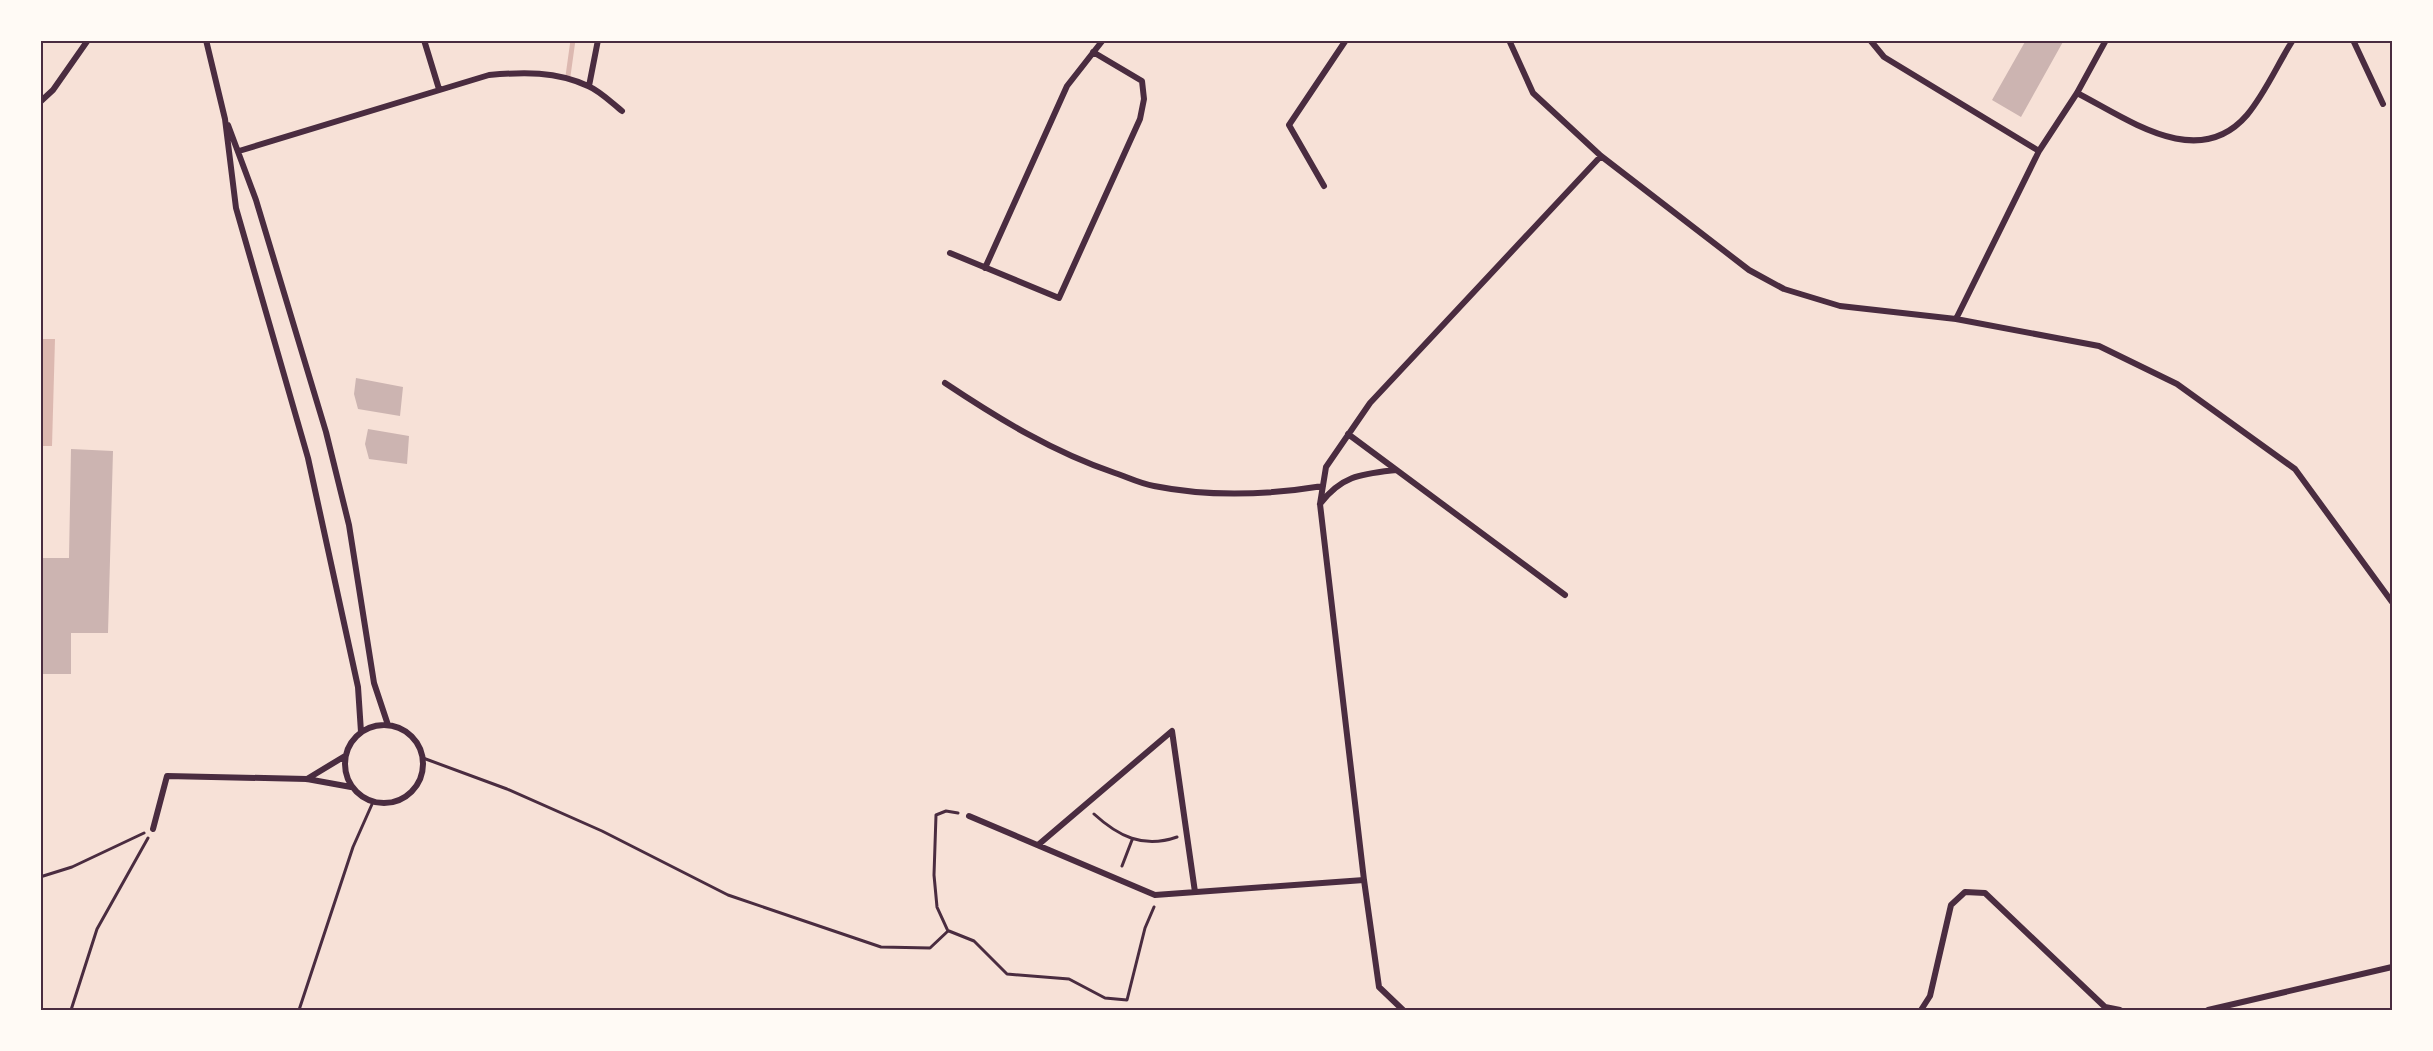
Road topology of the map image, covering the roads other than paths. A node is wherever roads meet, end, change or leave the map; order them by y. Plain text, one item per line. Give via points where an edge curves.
1 (88, 40) edge
2 (206, 40) edge
3 (424, 40) edge
4 (598, 40) edge
5 (1103, 40) edge
6 (1346, 40) edge
7 (1509, 40) edge
8 (1870, 40) edge
9 (2106, 40) edge
10 (2293, 40) edge
11 (2353, 40) edge
12 (1093, 52) junction
13 (590, 86) junction
14 (439, 89) junction
15 (2077, 93) junction
16 (40, 102) edge
17 (2383, 104) dead end
18 (622, 111) dead end
19 (225, 119) junction
20 (238, 151) junction
21 (2039, 151) junction
22 (1601, 156) junction
23 (1324, 186) dead end
24 (950, 253) dead end
25 (986, 268) junction
26 (1956, 318) junction
27 (945, 383) dead end
28 (1348, 435) junction
29 (1396, 470) junction
30 (1323, 486) junction
31 (1320, 504) junction
32 (1565, 595) dead end
33 (2392, 602) edge
34 (388, 725) junction
35 (361, 732) junction
36 (345, 756) junction
37 (307, 779) junction
38 (351, 787) junction
39 (969, 816) road end
40 (153, 829) road end
41 (1038, 845) junction
42 (1364, 880) junction
43 (1195, 892) junction
44 (2392, 967) edge
45 (1403, 1011) edge
46 (1921, 1011) edge
47 (2120, 1011) edge
48 (2208, 1011) edge

1 - 16 street
2 - 19 street
3 - 14 street
4 - 13 street
5 - 12 street
6 - 23 street via 1289,125
7 - 22 street via 1533,93
8 - 21 street via 1884,57
9 - 15 street
10 - 15 street via 2248,113 2235,128 2216,136 2186,141 2154,133
11 - 17 street
12 - 25 street via 1067,86
12 - 25 street via 1143,81 1144,99 1140,119 1059,298
13 - 14 street via 530,72 489,75
13 - 18 street
14 - 20 street
15 - 21 street
19 - 20 street
19 - 35 street via 236,208 308,458 358,687
20 - 34 street via 328,442 349,525 375,682
21 - 26 street
22 - 26 street via 1749,270 1784,289 1840,306
22 - 28 street via 1370,403
24 - 25 street
26 - 33 street via 2099,346 2177,384 2295,469
27 - 30 street via 1010,426 1081,461 1153,486 1280,493
28 - 29 street
28 - 30 street via 1326,467
29 - 31 street via 1353,477 1334,487
29 - 32 street
30 - 31 street
31 - 42 street
34 - 35 street
34 - 38 street via 410,734 418,743 423,758 421,778 407,796 385,804 361,797
35 - 36 street
36 - 37 street
36 - 38 street via 344,767
37 - 38 street
37 - 40 street via 167,776
39 - 41 street
41 - 43 street via 1155,895
41 - 43 street via 1172,731
42 - 43 street
42 - 45 street via 1379,987
44 - 48 street
46 - 47 street via 1930,996 1951,905 1965,892 1985,892 2104,1007

